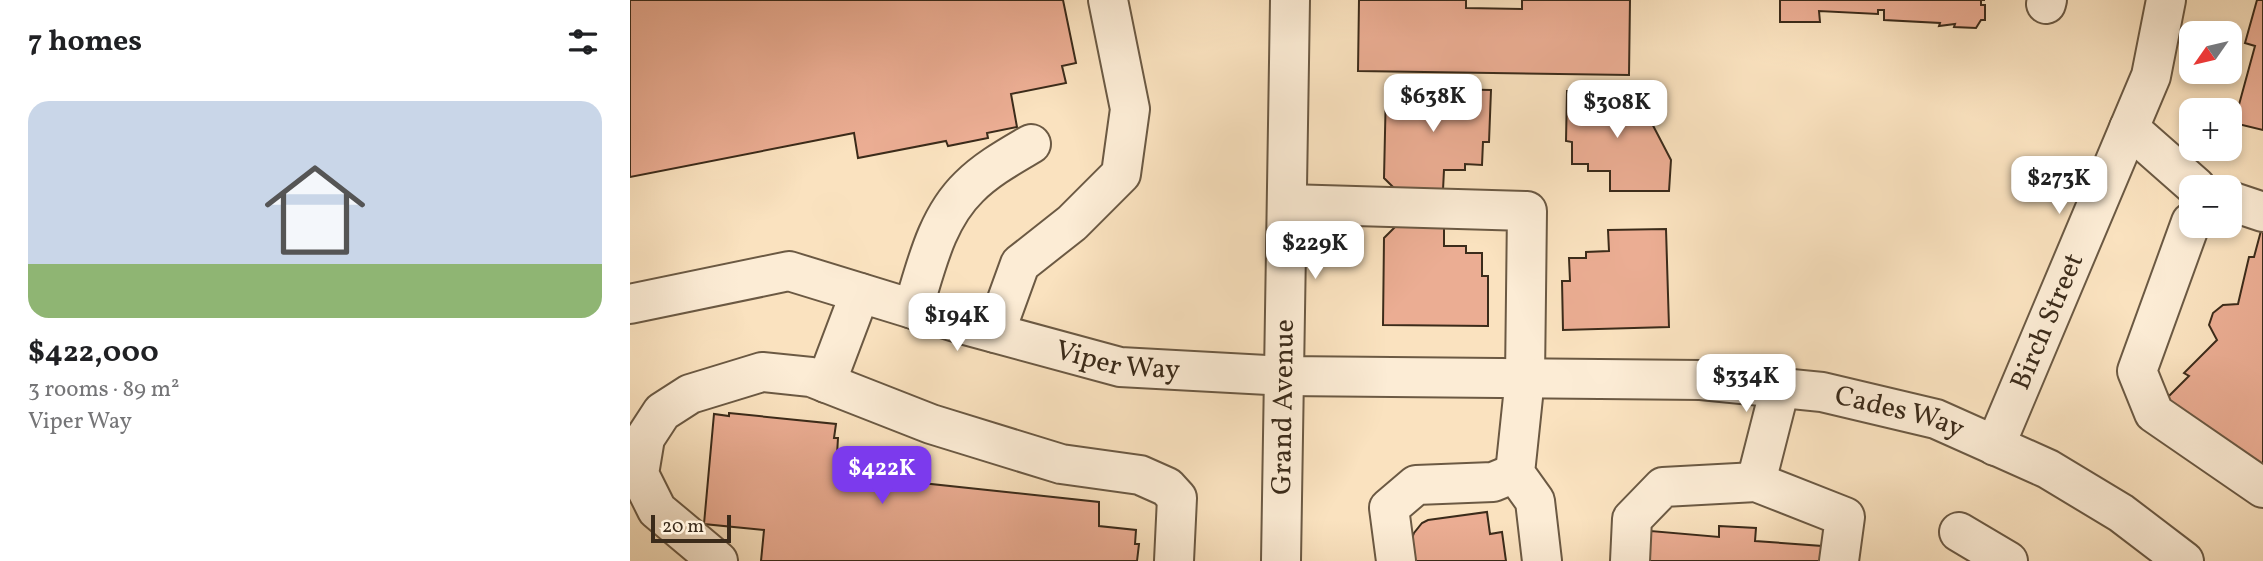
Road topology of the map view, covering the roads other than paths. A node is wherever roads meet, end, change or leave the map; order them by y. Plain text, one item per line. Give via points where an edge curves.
1 (1108, 0) edge
2 (1290, 0) edge
3 (2165, 0) edge
4 (2129, 128) junction
5 (1031, 145) dead end
6 (2182, 175) edge
7 (1287, 204) junction
8 (2242, 205) edge
9 (2263, 212) edge
10 (2185, 238) edge
11 (860, 293) junction
12 (630, 304) edge
13 (913, 309) junction
14 (995, 333) junction
15 (1284, 376) junction
16 (1525, 378) junction
17 (826, 383) junction
18 (1780, 388) junction
19 (637, 434) edge
20 (1995, 446) junction
21 (1515, 473) junction
22 (1755, 482) junction
23 (2263, 488) edge
24 (1959, 532) dead end
25 (718, 561) edge
26 (1174, 561) edge
27 (1281, 561) edge
28 (1396, 561) edge
29 (1542, 561) edge
30 (1630, 561) edge
31 (1839, 561) edge
32 (2008, 561) edge
33 (2184, 561) edge

1 - 14 street via 1130,109 1121,174 1072,223 1020,264
2 - 7 street, Grand Avenue
3 - 4 street, Birch Street via 2151,76
4 - 6 street
4 - 20 street, Birch Street
5 - 13 street via 994,166 948,213
7 - 15 street, Grand Avenue
7 - 16 street via 1527,211
8 - 9 street
10 - 23 street via 2137,371 2154,413
11 - 12 street, Viper Way via 789,271
11 - 13 street, Viper Way
11 - 17 street
13 - 14 street, Viper Way
14 - 15 street, Viper Way via 1121,367
15 - 16 street, Cades Way
15 - 27 street, Grand Avenue
16 - 18 street, Cades Way via 1700,380
16 - 21 street
17 - 19 street via 762,372 690,394
17 - 26 street via 931,424 1061,464 1140,475 1167,487 1177,498
18 - 20 street, Cades Way via 1822,392 1936,419
18 - 22 street
19 - 25 street via 639,474 657,510
20 - 33 street, Cades Way via 2048,469 2121,513
21 - 28 street via 1493,482 1416,485 1389,508
21 - 29 street via 1535,501
22 - 30 street via 1662,486 1632,519
22 - 31 street via 1846,517
24 - 32 street

